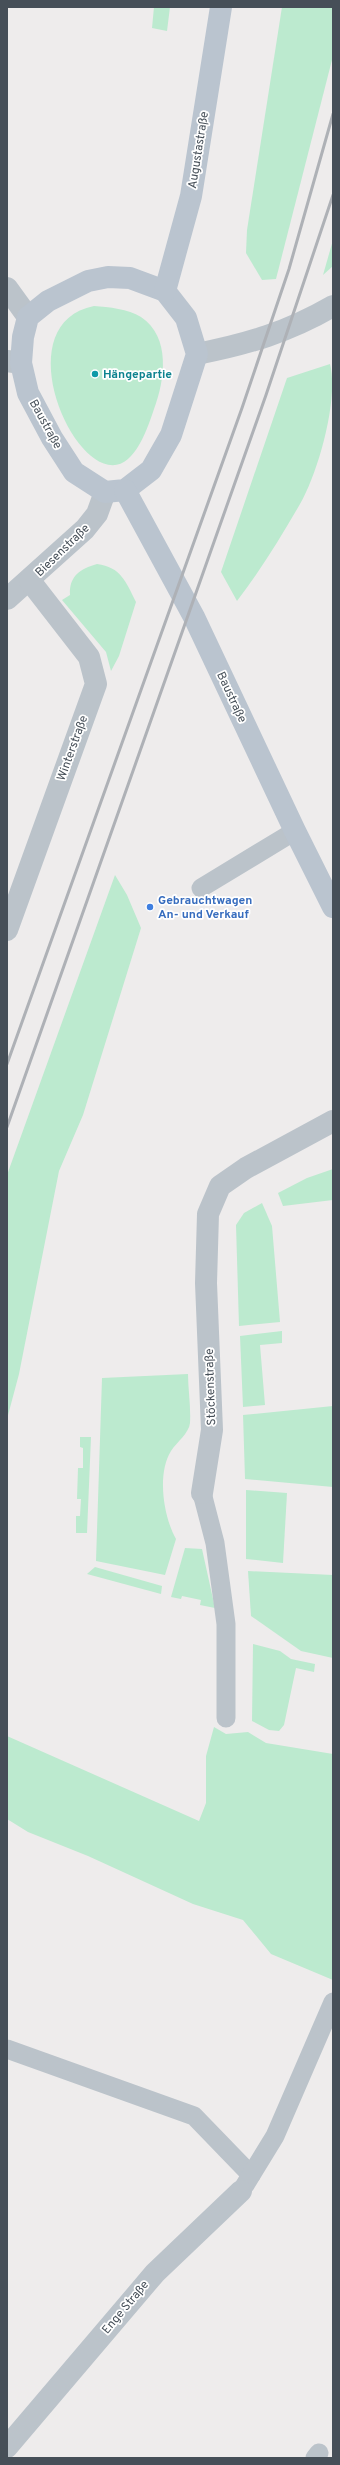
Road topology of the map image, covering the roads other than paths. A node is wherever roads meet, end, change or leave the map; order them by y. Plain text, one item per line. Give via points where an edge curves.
1 (221, 7) edge
2 (7, 288) edge
3 (165, 291) junction
4 (333, 306) edge
5 (28, 317) junction
6 (197, 354) junction
7 (14, 362) edge
8 (115, 491) junction
9 (30, 581) junction
10 (7, 599) edge
11 (295, 831) junction
12 (201, 888) dead end
13 (333, 907) edge
14 (7, 930) edge
15 (333, 1121) edge
16 (202, 1493) joint
17 (226, 1718) dead end
18 (333, 2002) edge
19 (7, 2049) edge
20 (246, 2183) junction
21 (7, 2447) edge

1 - 3 main road, Augustastraße via 191,196
2 - 5 street
3 - 5 main road via 130,278 108,277 88,281 48,301
3 - 6 main road via 186,318
4 - 6 street via 304,323 245,344
5 - 7 main road, Baustraße
6 - 8 main road via 171,435 151,470
7 - 8 main road, Baustraße via 28,393 74,472
8 - 9 street, Biesenstraße via 85,529
8 - 11 main road, Baustraße via 194,617
9 - 10 street, Biesenstraße
9 - 14 street, Winterstraße via 89,658 96,684
11 - 12 lane
11 - 13 main road, Baustraße
15 - 16 street, Stöckenstraße via 246,1168 220,1186 208,1214 206,1283 212,1430
16 - 17 lane, Stöckenstraße via 215,1543 226,1624
18 - 20 lane, Enge Straße via 275,2136
19 - 20 lane via 194,2116
20 - 21 street, Enge Straße via 155,2273

